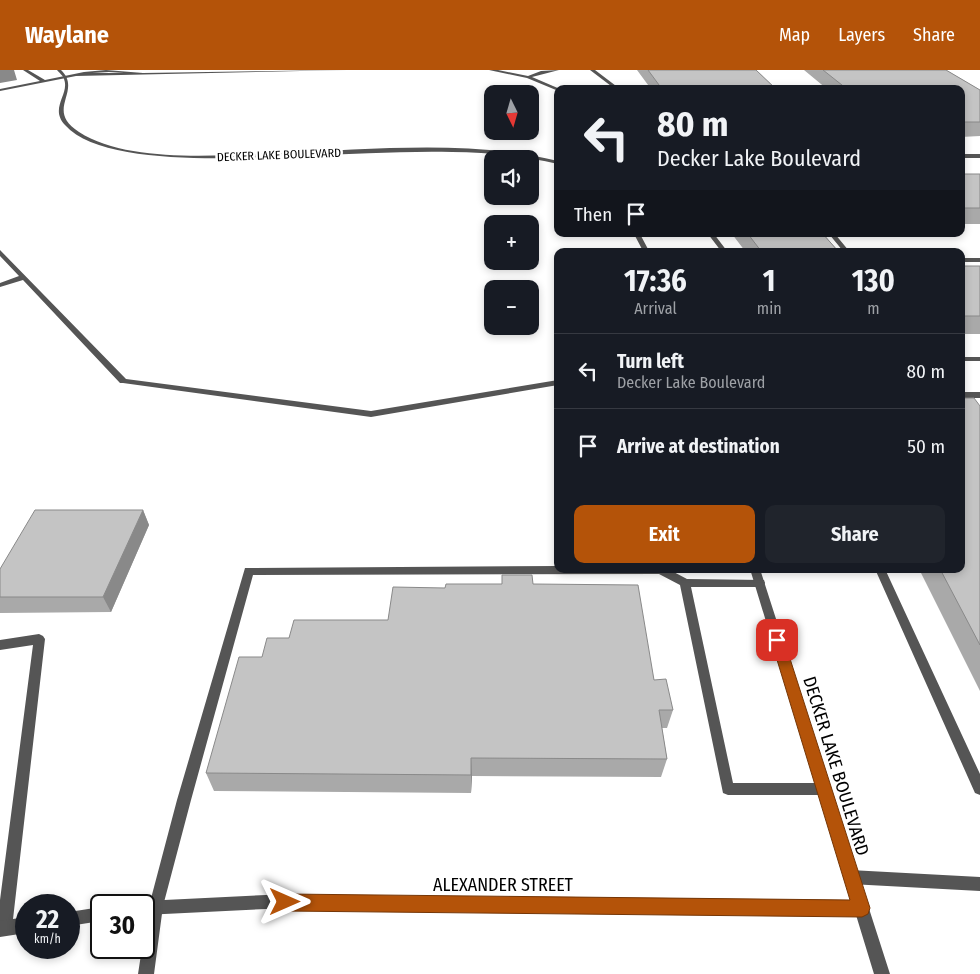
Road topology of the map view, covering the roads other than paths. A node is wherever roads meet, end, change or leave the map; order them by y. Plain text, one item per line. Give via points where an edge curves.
1 (24, 70) edge
2 (59, 70) edge
3 (345, 70) edge
4 (491, 70) edge
5 (557, 70) edge
6 (592, 70) edge
7 (540, 71) edge
8 (199, 72) edge
9 (66, 77) junction
10 (528, 77) junction
11 (44, 81) junction
12 (613, 85) edge
13 (554, 87) edge
14 (0, 90) edge
15 (965, 156) edge
16 (980, 156) edge
17 (554, 163) edge
18 (713, 237) edge
19 (834, 237) edge
20 (722, 248) edge
21 (844, 248) edge
22 (0, 252) edge
23 (965, 260) edge
24 (980, 260) edge
25 (24, 277) junction
26 (0, 284) edge
27 (965, 358) edge
28 (980, 359) edge
29 (554, 383) edge
30 (965, 395) edge
31 (980, 395) edge
32 (554, 570) edge
33 (667, 573) edge
34 (757, 573) edge
35 (882, 573) edge
36 (685, 583) junction
37 (760, 583) junction
38 (0, 645) edge
39 (824, 789) junction
40 (980, 789) edge
41 (850, 876) junction
42 (980, 884) edge
43 (154, 894) edge
44 (155, 907) edge
45 (862, 908) junction
46 (15, 926) edge
47 (2, 928) edge
48 (147, 959) edge
49 (146, 974) edge
50 (882, 974) edge

1 - 11 street
2 - 9 street
3 - 8 street
4 - 10 street
5 - 7 street
6 - 12 street
7 - 10 street
8 - 9 street via 144,74 109,70
9 - 11 street
9 - 17 street, DECKER LAKE BOULEVARD via 68,85 59,109 67,126 88,138 128,150 213,157 483,150
10 - 13 street
11 - 14 street
15 - 16 street
18 - 20 street
19 - 21 street
22 - 25 street
23 - 24 street
25 - 26 street
25 - 29 street via 123,382 371,414
27 - 28 street
30 - 31 street
32 - 43 street via 249,571
33 - 36 street
34 - 37 street, DECKER LAKE BOULEVARD
35 - 40 street
36 - 37 street
36 - 39 street via 728,789
37 - 39 street, DECKER LAKE BOULEVARD
38 - 47 street via 39,639
39 - 41 street, DECKER LAKE BOULEVARD
41 - 42 street
41 - 45 street, DECKER LAKE BOULEVARD
44 - 45 street, ALEXANDER STREET via 266,902
45 - 50 street, DECKER LAKE BOULEVARD
46 - 47 street
48 - 49 street

